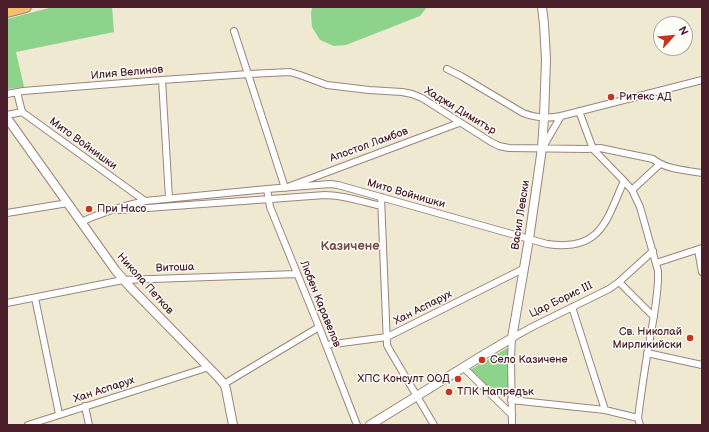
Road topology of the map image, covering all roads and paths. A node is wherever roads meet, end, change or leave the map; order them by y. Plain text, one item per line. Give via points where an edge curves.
1 (26, 7) edge
2 (542, 7) edge
3 (7, 12) edge
4 (234, 30) dead end
5 (447, 69) dead end
6 (249, 74) junction
7 (162, 80) junction
8 (702, 80) edge
9 (17, 92) junction
10 (7, 94) edge
11 (579, 111) junction
12 (22, 112) junction
13 (561, 116) junction
14 (7, 117) edge
15 (544, 118) junction
16 (459, 123) junction
17 (542, 148) junction
18 (593, 149) junction
19 (660, 164) junction
20 (702, 173) edge
21 (624, 180) junction
22 (285, 188) junction
23 (266, 189) junction
24 (632, 190) junction
25 (381, 197) junction
26 (169, 198) junction
27 (268, 200) junction
28 (145, 201) junction
29 (68, 203) junction
30 (381, 206) junction
31 (110, 211) junction
32 (7, 213) edge
33 (81, 222) junction
34 (529, 238) junction
35 (700, 249) edge
36 (653, 251) junction
37 (656, 263) junction
38 (524, 269) junction
39 (702, 272) edge
40 (297, 274) junction
41 (123, 280) junction
42 (619, 282) junction
43 (35, 298) junction
44 (7, 303) edge
45 (572, 307) junction
46 (654, 317) junction
47 (319, 328) junction
48 (387, 337) junction
49 (512, 338) junction
50 (326, 345) junction
51 (647, 353) junction
52 (702, 364) edge
53 (209, 367) junction
54 (463, 367) junction
55 (224, 384) junction
56 (417, 396) junction
57 (511, 400) junction
58 (85, 406) junction
59 (605, 410) junction
60 (59, 414) junction
61 (512, 415) junction
62 (638, 418) junction
63 (28, 425) edge
64 (89, 425) edge
65 (233, 425) edge
66 (357, 425) edge
67 (370, 425) edge
68 (434, 425) edge
69 (512, 425) edge
70 (640, 425) edge

1 - 3 highway
2 - 15 street, Васил Левски via 546,59
4 - 6 street
5 - 15 street via 523,113
6 - 7 street, Илия Велинов
6 - 16 street, Хаджи Димитър via 290,72 327,85 412,94
6 - 22 street
7 - 9 street, Илия Велинов
7 - 26 street
8 - 11 street
9 - 10 street, Илия Велинов
9 - 12 street
11 - 13 street
11 - 18 street
12 - 14 street
12 - 28 street, Мито Войнишки
13 - 15 street
13 - 17 street
14 - 29 street, Никола Петков
15 - 17 street, Васил Левски
16 - 17 street, Хаджи Димитър via 499,146
16 - 22 street, Апостол Ламбов
17 - 18 street, Хаджи Димитър
17 - 34 street, Васил Левски
18 - 19 street, Хаджи Димитър via 653,159
18 - 21 street
19 - 20 street
19 - 24 street
21 - 24 street
21 - 34 street, Мито Войнишки via 604,225 590,239 560,246
22 - 23 street, Мито Войнишки
22 - 25 street, Мито Войнишки via 330,184
23 - 26 street, Мито Войнишки
23 - 27 street, Любен Каравелов
24 - 36 street via 640,207
25 - 30 street
25 - 34 street, Мито Войнишки
26 - 28 street, Мито Войнишки
27 - 30 street, Мито Войнишки via 335,195
27 - 31 street, Мито Войнишки
27 - 40 street, Любен Каравелов
28 - 31 street, Мито Войнишки
29 - 32 street
29 - 33 street, Никола Петков
30 - 48 street
31 - 33 street, Мито Войнишки
33 - 41 street, Никола Петков
34 - 38 street, Васил Левски
35 - 37 street
35 - 39 street
36 - 37 street
36 - 42 street, Цар Борис III
37 - 46 street via 658,279
38 - 48 street, Хан Аспарух
38 - 49 street, Васил Левски
40 - 41 street, Витоша
40 - 47 street, Любен Каравелов
41 - 43 street, Витоша
41 - 53 street, Никола Петков
42 - 45 street, Цар Борис III
42 - 46 street
43 - 44 street, Витоша
43 - 60 street
45 - 49 street, Цар Борис III
45 - 59 street
46 - 51 street
47 - 50 street, Любен Каравелов
47 - 55 street
48 - 50 street, Хан Аспарух
48 - 56 street via 389,350
49 - 54 street, Цар Борис III
49 - 57 street, Васил Левски
50 - 66 street, Любен Каравелов
51 - 52 street
51 - 62 street
53 - 55 street, Никола Петков
53 - 58 street, Хан Аспарух
54 - 56 street, Цар Борис III
54 - 61 street
55 - 65 street, Никола Петков
56 - 67 street, Цар Борис III
56 - 68 street
57 - 59 street
57 - 61 street, Васил Левски
58 - 60 street, Хан Аспарух
58 - 64 street
59 - 62 street
60 - 63 street, Хан Аспарух
61 - 69 street, Васил Левски
62 - 70 street

